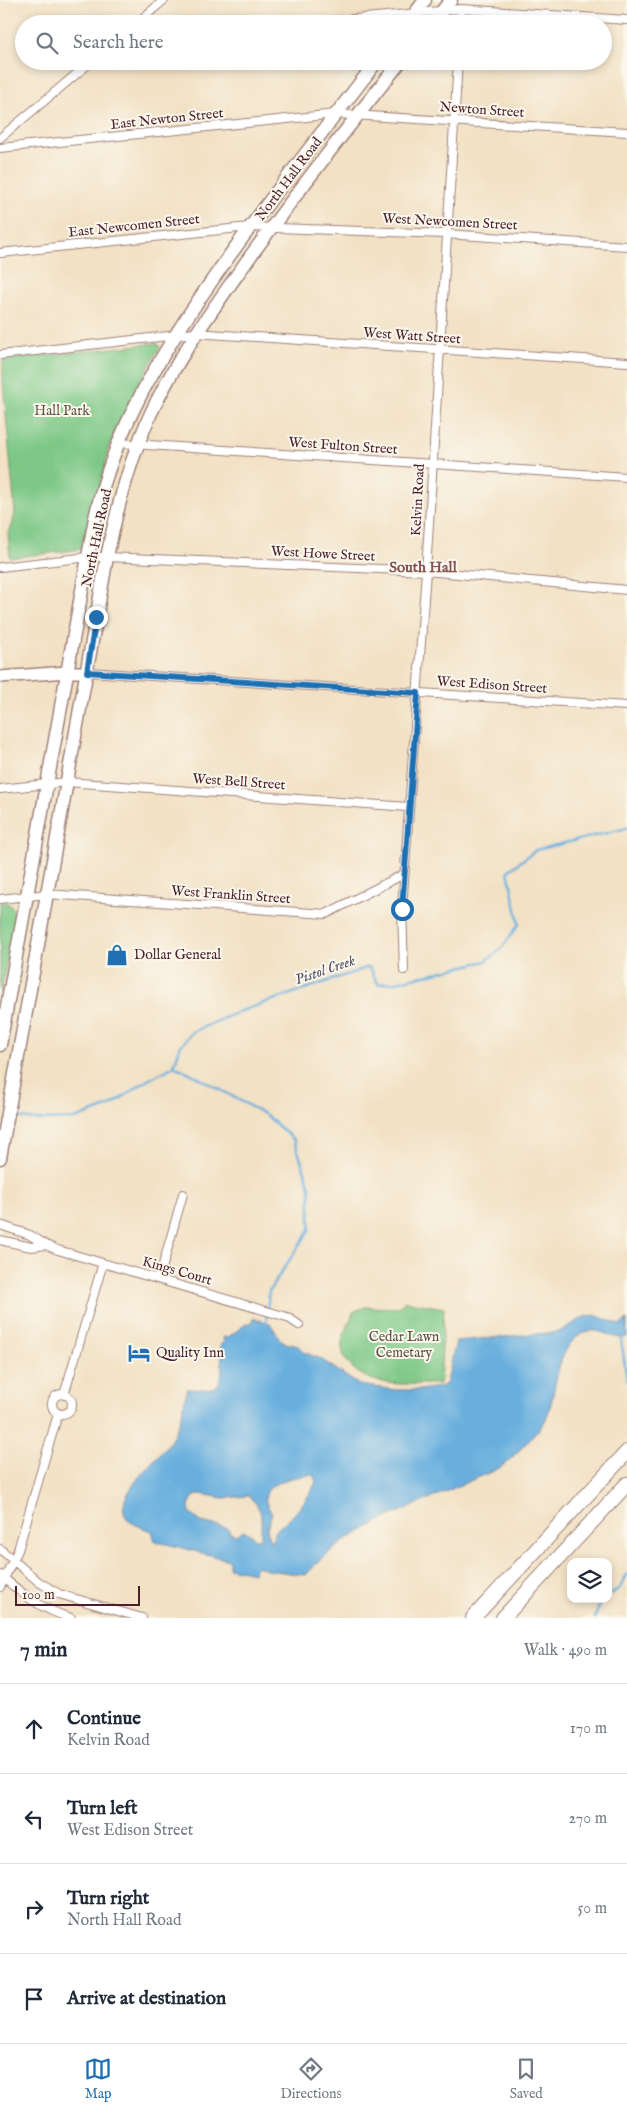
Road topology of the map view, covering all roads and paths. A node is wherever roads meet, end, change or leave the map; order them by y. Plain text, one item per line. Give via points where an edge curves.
1 (164, 0) edge
2 (425, 0) edge
3 (447, 5) edge
4 (461, 9) junction
5 (416, 12) junction
6 (146, 15) edge
7 (387, 15) edge
8 (414, 15) edge
9 (439, 15) edge
10 (461, 15) edge
11 (552, 15) edge
12 (612, 19) edge
13 (627, 20) edge
14 (81, 70) edge
15 (371, 70) edge
16 (395, 70) edge
17 (458, 70) edge
18 (336, 114) junction
19 (357, 116) junction
20 (455, 120) junction
21 (627, 132) edge
22 (0, 138) edge
23 (0, 148) edge
24 (249, 227) junction
25 (272, 227) junction
26 (446, 234) junction
27 (627, 246) edge
28 (0, 253) edge
29 (195, 333) junction
30 (173, 336) junction
31 (440, 351) junction
32 (0, 355) edge
33 (627, 362) edge
34 (118, 443) junction
35 (138, 445) junction
36 (432, 464) junction
37 (627, 477) edge
38 (89, 557) junction
39 (107, 557) junction
40 (0, 567) edge
41 (426, 572) junction
42 (627, 590) edge
43 (68, 672) junction
44 (87, 672) junction
45 (0, 677) edge
46 (418, 693) junction
47 (627, 706) edge
48 (67, 782) junction
49 (48, 784) junction
50 (0, 789) edge
51 (408, 807) junction
52 (404, 874) junction
53 (47, 894) junction
54 (27, 896) junction
55 (0, 899) edge
56 (404, 970) dead end
57 (0, 1044) edge
58 (0, 1158) edge
59 (183, 1194) dead end
60 (0, 1225) edge
61 (0, 1240) edge
62 (46, 1245) junction
63 (103, 1263) junction
64 (159, 1279) junction
65 (299, 1325) dead end
66 (64, 1395) junction
67 (58, 1414) junction
68 (627, 1452) edge
69 (627, 1484) edge
70 (0, 1549) edge
71 (14, 1561) junction
72 (2, 1577) edge
73 (0, 1587) edge
74 (71, 1618) edge
75 (142, 1618) edge
76 (473, 1618) edge
77 (503, 1618) edge

1 - 6 street
2 - 5 main road
3 - 4 street
3 - 5 street
3 - 9 main road
4 - 10 street
4 - 11 street
5 - 7 street
5 - 8 main road
12 - 13 street
14 - 22 street
15 - 18 main road, North Hall Road
16 - 19 main road, North Hall Road
17 - 20 street, Kelvin Road
18 - 19 street, Newton Street
18 - 23 street, East Newton Street
18 - 24 main road, North Hall Road
19 - 20 street, Newton Street
19 - 25 main road, North Hall Road
20 - 21 street, Newton Street
20 - 26 street, Kelvin Road
24 - 25 street, East Newcomen Street
24 - 28 street, East Newcomen Street
24 - 30 main road, North Hall Road
25 - 26 street, West Newcomen Street
25 - 29 main road, North Hall Road
26 - 27 street, West Newcomen Street
26 - 31 street, Kelvin Road
29 - 30 street, West Watt Street
29 - 31 street, West Watt Street
29 - 35 main road, North Hall Road via 162,392
30 - 32 street, West Watt Street
30 - 34 main road, North Hall Road via 150,375
31 - 33 street, West Watt Street
31 - 36 street, Kelvin Road
34 - 35 street, West Fulton Street
34 - 38 main road, North Hall Road via 102,488
35 - 36 street, West Fulton Street
35 - 39 main road, North Hall Road via 122,489
36 - 37 street, West Fulton Street
36 - 41 street, Kelvin Road
38 - 39 street, West Howe Street
38 - 40 street, West Howe Street
38 - 43 main road, North Hall Road
39 - 41 street, West Howe Street
39 - 44 main road, North Hall Road
41 - 42 street, West Howe Street
41 - 46 street, Kelvin Road
43 - 44 street
43 - 45 street
43 - 49 main road, North Hall Road
44 - 46 street, West Edison Street
44 - 48 main road, North Hall Road
46 - 47 street, West Edison Street
46 - 51 street, Kelvin Road
48 - 49 street, West Bell Street
48 - 51 street, West Bell Street
48 - 53 main road, North Hall Road
49 - 50 street, West Bell Street
49 - 54 main road, North Hall Road
51 - 52 street, Kelvin Road
52 - 53 street, West Franklin Street via 326,914
52 - 56 street, Kelvin Road
53 - 54 street, West Franklin Street
53 - 58 main road, North Hall Road
54 - 55 street, West Franklin Street
54 - 57 main road, North Hall Road
59 - 64 street
60 - 62 street, Kings Court via 30,1235
61 - 62 street, Kings Court via 31,1247
62 - 63 street, Kings Court
63 - 64 street, Kings Court
63 - 66 street
64 - 65 street, Kings Court via 287,1316
66 - 67 street via 55,1397 52,1402
66 - 67 street via 72,1401 72,1407 65,1414
67 - 71 street
68 - 76 highway
69 - 77 highway
70 - 71 street
71 - 72 street
71 - 75 street via 59,1594
72 - 73 street
72 - 74 street via 37,1605

